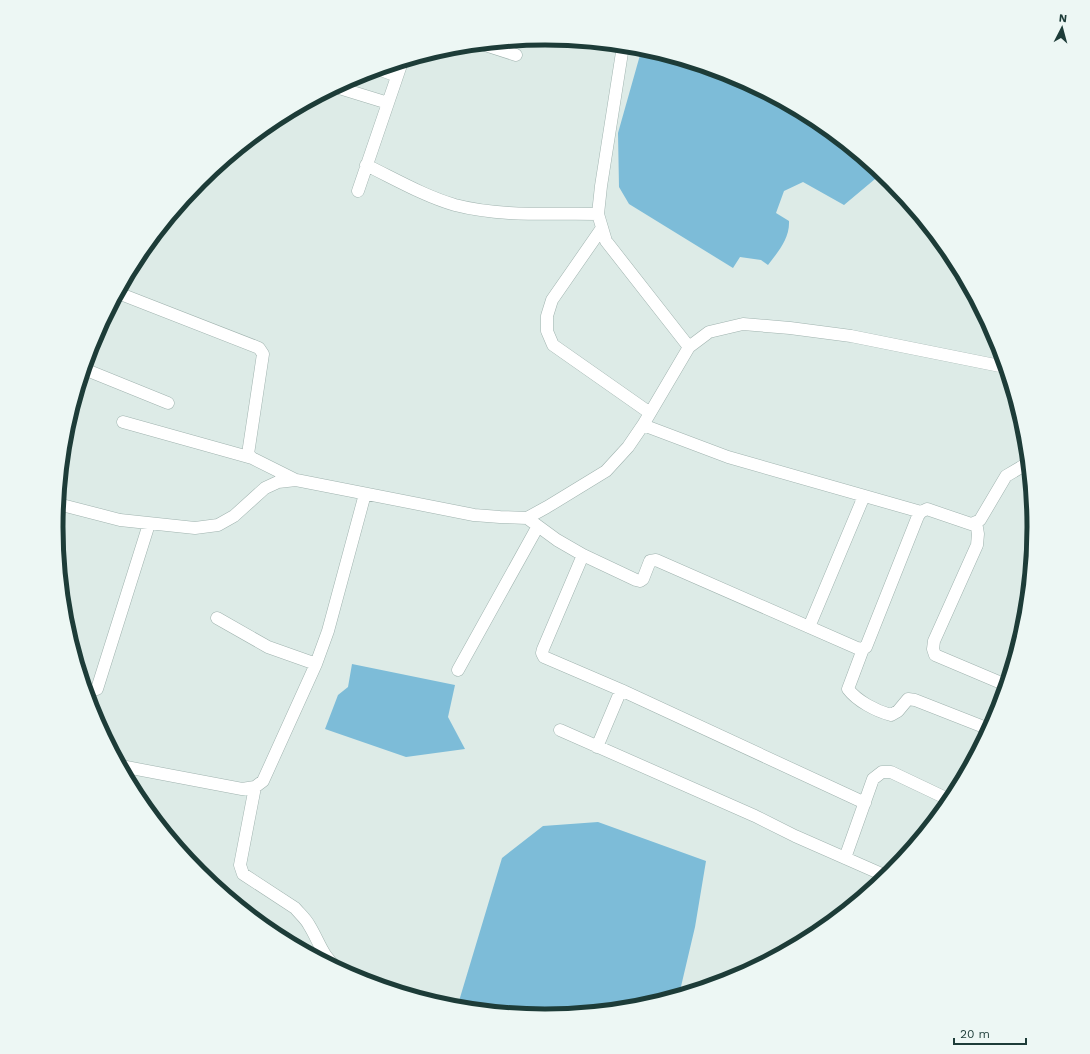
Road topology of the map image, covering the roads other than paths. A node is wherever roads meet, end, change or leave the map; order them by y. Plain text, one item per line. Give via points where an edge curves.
1 (494, 48) edge
2 (623, 51) edge
3 (516, 55) dead end
4 (400, 68) edge
5 (387, 72) edge
6 (397, 76) junction
7 (344, 90) edge
8 (388, 103) junction
9 (366, 165) junction
10 (358, 191) dead end
11 (598, 214) junction
12 (602, 228) junction
13 (123, 295) edge
14 (688, 347) junction
15 (999, 367) edge
16 (89, 371) edge
17 (168, 403) dead end
18 (650, 413) junction
19 (123, 422) dead end
20 (643, 425) junction
21 (252, 458) junction
22 (1023, 466) edge
23 (296, 480) junction
24 (366, 494) junction
25 (864, 496) junction
26 (64, 505) edge
27 (921, 512) junction
28 (527, 518) junction
29 (976, 522) junction
30 (149, 524) junction
31 (538, 526) junction
32 (583, 555) junction
33 (217, 618) dead end
34 (809, 627) junction
35 (863, 648) junction
36 (316, 664) junction
37 (458, 670) dead end
38 (1001, 683) edge
39 (97, 689) dead end
40 (621, 690) junction
41 (983, 727) edge
42 (560, 730) dead end
43 (597, 747) junction
44 (128, 767) edge
45 (255, 786) junction
46 (944, 797) edge
47 (865, 803) junction
48 (845, 858) junction
49 (880, 873) edge
50 (324, 955) edge

1 - 3 street
2 - 11 street
4 - 6 street
5 - 6 street
6 - 8 street
7 - 8 street
8 - 9 street
9 - 10 street
9 - 11 street via 432,197 455,205 511,213
11 - 12 street
12 - 14 street via 606,241
12 - 18 street via 552,300 547,316 547,331 553,345
13 - 21 street via 262,350 248,450
14 - 15 street via 709,332 743,324 851,336
14 - 18 street
16 - 17 street
18 - 20 street
19 - 21 street
20 - 25 street via 728,457
20 - 28 street via 628,447 606,471
21 - 23 street
22 - 29 street via 1006,476 980,520
23 - 24 street
23 - 30 street via 278,482 265,488 234,516 218,525 195,528
24 - 28 street via 474,515
24 - 36 street via 328,631
25 - 27 street
25 - 34 street
26 - 30 street via 120,520
27 - 29 street via 927,509 971,524
27 - 35 street via 866,647
28 - 31 street
29 - 38 street via 977,545 934,641 933,649 935,655
30 - 39 street
31 - 32 street
31 - 37 street
32 - 34 street via 640,581 650,561 656,560
32 - 40 street via 542,652 544,657
33 - 36 street via 268,647
34 - 35 street via 857,648
35 - 41 street via 848,689 853,696 882,713 891,715 908,699 915,700
36 - 45 street via 263,781
40 - 43 street
40 - 47 street
42 - 43 street
43 - 48 street
44 - 45 street via 242,789
45 - 50 street via 241,870 302,915
46 - 47 street via 891,772 882,772 873,779
47 - 48 street
48 - 49 street

